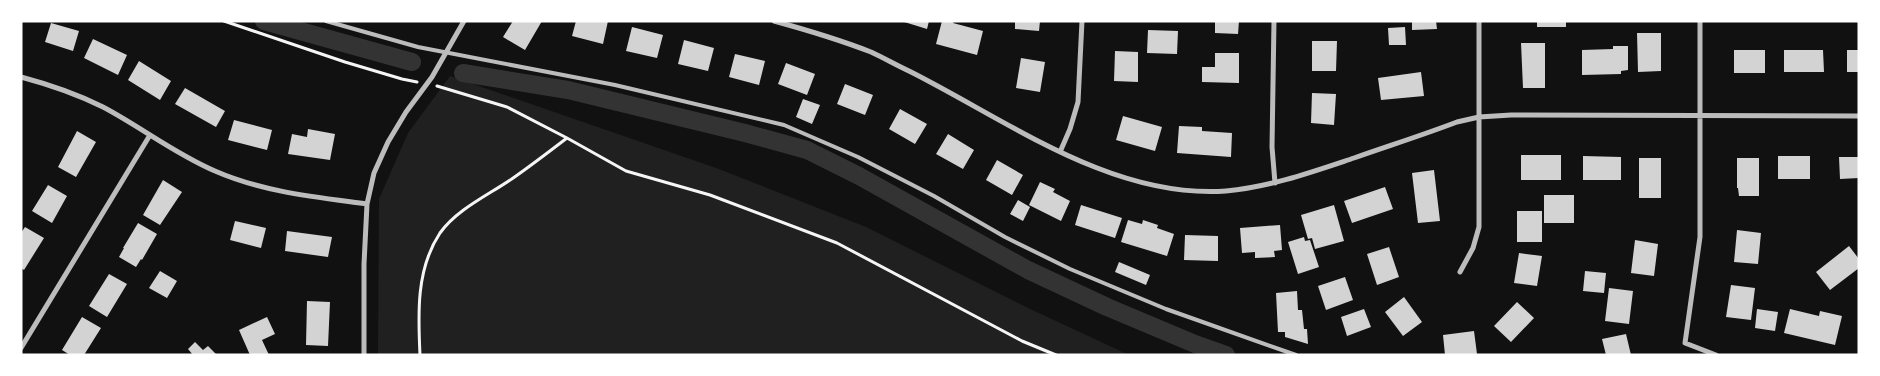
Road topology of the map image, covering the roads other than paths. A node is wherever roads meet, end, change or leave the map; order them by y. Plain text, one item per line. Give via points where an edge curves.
1 (326, 21) edge
2 (464, 21) edge
3 (774, 21) edge
4 (1082, 21) edge
5 (1274, 21) edge
6 (1479, 21) edge
7 (1700, 21) edge
8 (445, 52) junction
9 (21, 77) edge
10 (1701, 116) junction
11 (1859, 116) edge
12 (1479, 117) junction
13 (150, 136) junction
14 (1060, 152) junction
15 (1275, 183) junction
16 (367, 204) junction
17 (1460, 272) dead end
18 (21, 348) edge
19 (364, 355) edge
20 (1296, 355) edge
21 (1716, 355) edge

1 - 8 lane
2 - 8 street
3 - 14 street via 872,52
4 - 14 street via 1078,102
5 - 15 street via 1272,147
6 - 12 street
7 - 10 street
8 - 16 street via 388,142 374,173
8 - 20 lane via 615,85 784,125 858,157 1004,237 1070,268 1166,309
9 - 13 street via 59,87 104,108
10 - 11 street
10 - 12 street
10 - 21 street via 1700,237 1685,343
12 - 15 street
12 - 17 street via 1479,228
13 - 16 street via 216,171 254,186
13 - 18 street
14 - 15 street via 1107,172 1180,190 1226,191
16 - 19 street

